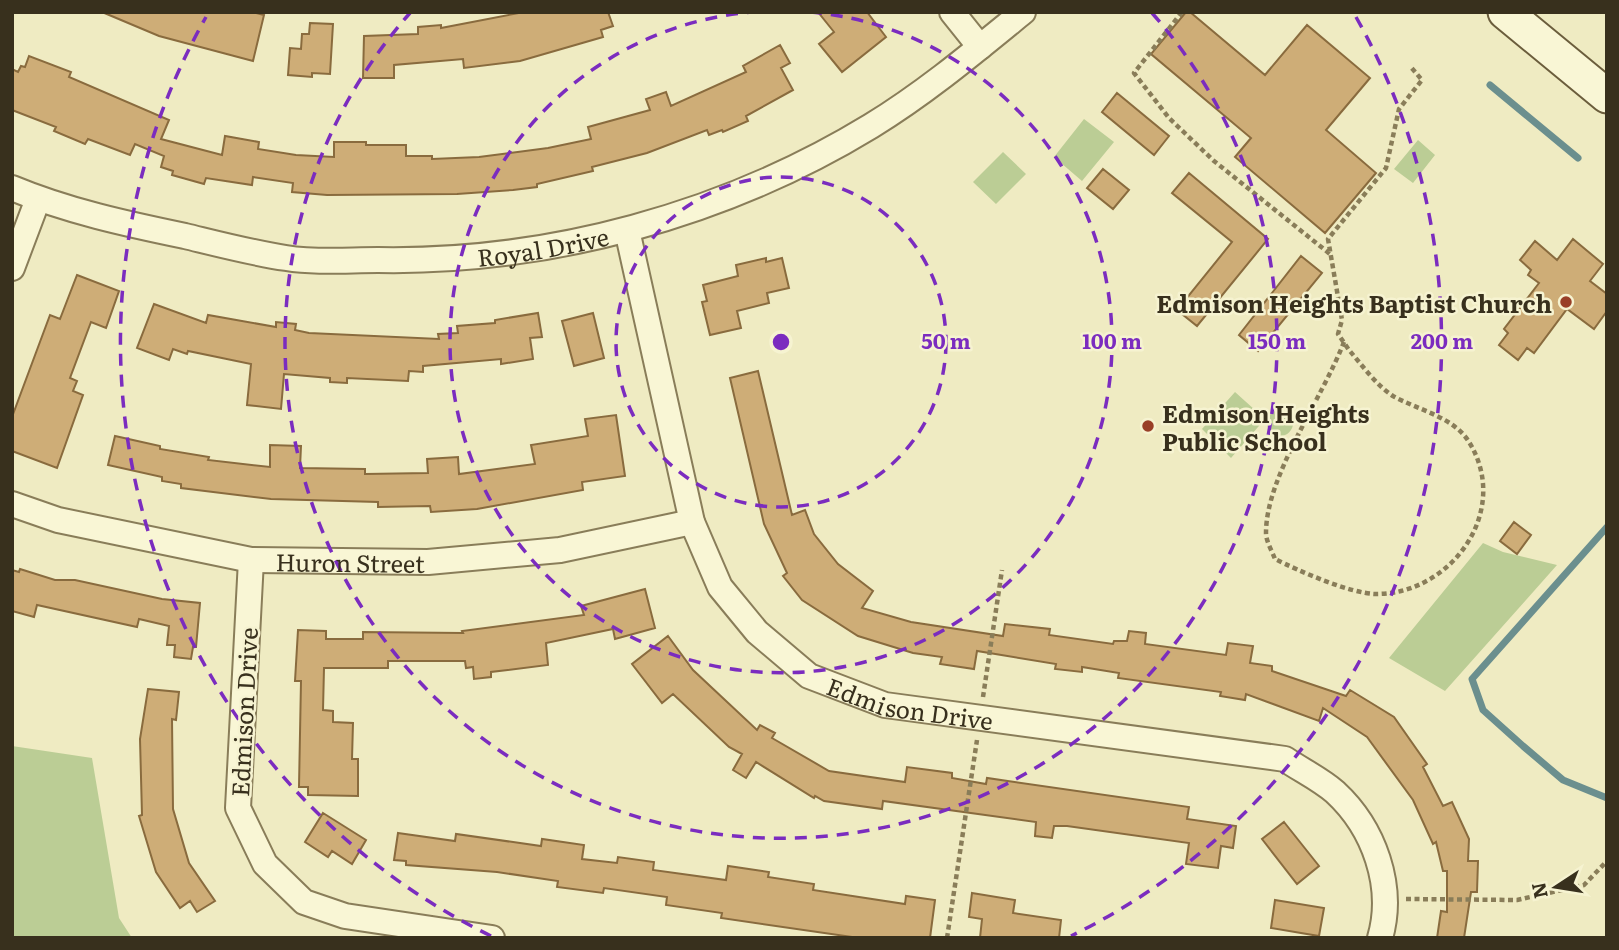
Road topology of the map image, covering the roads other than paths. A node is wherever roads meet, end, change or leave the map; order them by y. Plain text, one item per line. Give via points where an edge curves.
1 (952, 12) edge
2 (1023, 12) edge
3 (1505, 12) edge
4 (980, 47) junction
5 (1607, 96) edge
6 (12, 188) edge
7 (38, 199) junction
8 (627, 230) junction
9 (12, 268) edge
10 (12, 504) edge
11 (692, 522) junction
12 (251, 560) junction
13 (492, 938) edge
14 (1380, 938) edge

1 - 4 street
2 - 4 street, Royal Drive
3 - 5 street
4 - 8 street, Royal Drive via 870,126 780,174 707,206
6 - 7 street, Royal Drive
7 - 8 street, Royal Drive via 288,259 413,261 498,255
7 - 9 street
8 - 11 street, Edmison Drive
10 - 12 street, Huron Street via 71,523
11 - 12 street, Huron Street via 560,550 441,561
11 - 14 street, Edmison Drive via 720,587 757,632 809,676 885,705 1285,759 1334,792 1365,826 1381,868 1387,914
12 - 13 street, Edmison Drive via 238,808 265,864 303,902 345,916

